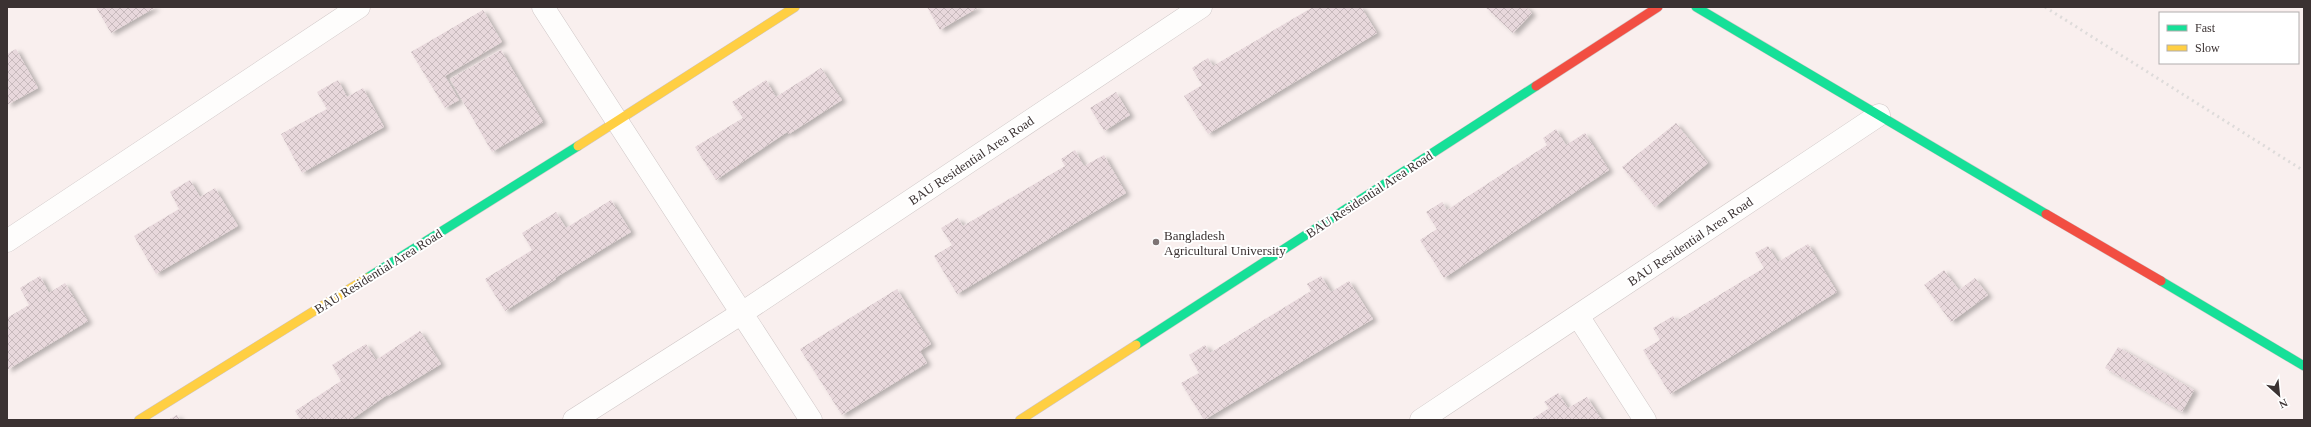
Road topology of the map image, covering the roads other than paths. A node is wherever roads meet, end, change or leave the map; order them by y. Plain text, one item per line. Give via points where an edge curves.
1 (359, 7) edge
2 (543, 7) edge
3 (795, 7) edge
4 (1201, 7) edge
5 (1658, 7) edge
6 (1696, 7) edge
7 (1879, 116) junction
8 (617, 122) junction
9 (7, 241) edge
10 (742, 313) junction
11 (1578, 316) junction
12 (2304, 366) edge
13 (139, 420) edge
14 (574, 420) edge
15 (811, 420) edge
16 (1020, 420) edge
17 (1420, 420) edge
18 (1645, 420) edge

1 - 9 street
2 - 8 street
3 - 8 street, BAU Residential Area Road
4 - 10 street, BAU Residential Area Road
5 - 16 street, BAU Residential Area Road
6 - 7 street
7 - 11 street, BAU Residential Area Road
7 - 12 street
8 - 10 street
8 - 13 street, BAU Residential Area Road
10 - 14 street, BAU Residential Area Road
10 - 15 street
11 - 17 street, BAU Residential Area Road
11 - 18 street

